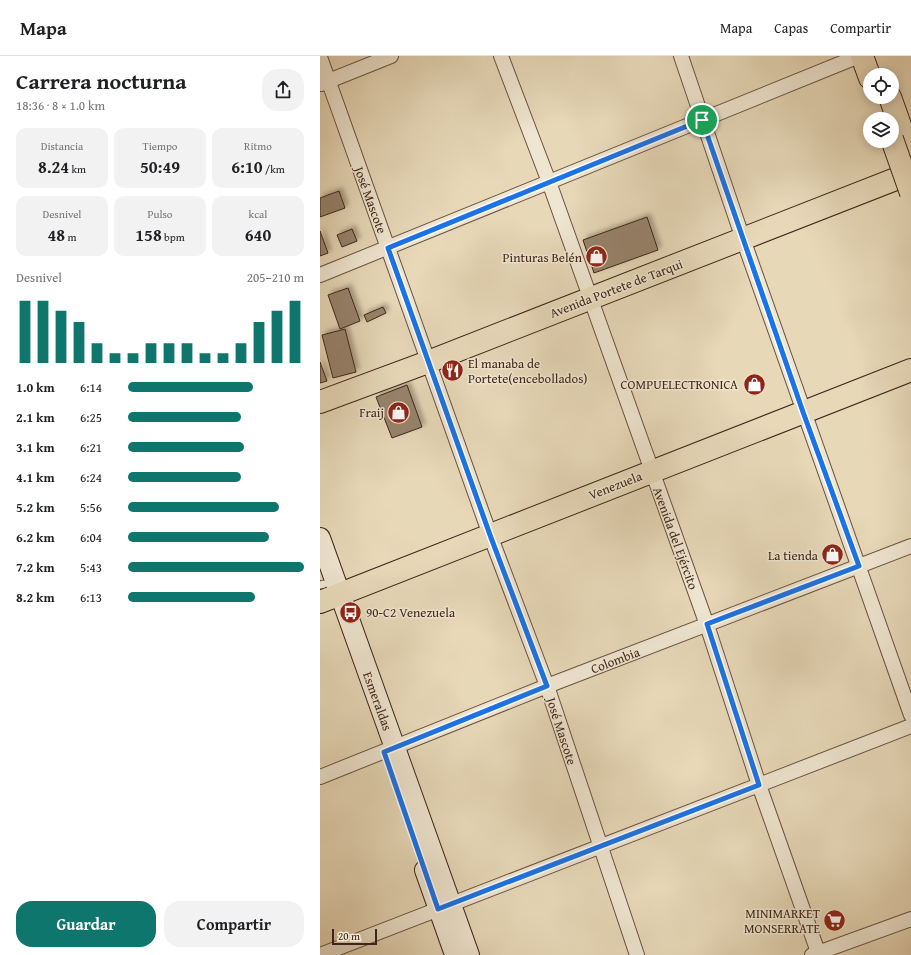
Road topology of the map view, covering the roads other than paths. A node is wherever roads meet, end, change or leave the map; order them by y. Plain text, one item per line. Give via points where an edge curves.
1 (391, 56) edge
2 (501, 56) edge
3 (681, 56) edge
4 (859, 56) edge
5 (862, 56) edge
6 (875, 56) edge
7 (320, 57) edge
8 (866, 68) edge
9 (879, 68) edge
10 (324, 83) edge
11 (892, 104) edge
12 (702, 120) junction
13 (895, 148) edge
14 (911, 156) edge
15 (911, 173) edge
16 (549, 182) junction
17 (911, 193) edge
18 (743, 239) junction
19 (388, 248) junction
20 (320, 275) edge
21 (591, 298) junction
22 (428, 362) junction
23 (911, 370) edge
24 (320, 402) edge
25 (803, 412) junction
26 (652, 471) junction
27 (490, 535) junction
28 (320, 538) edge
29 (911, 546) edge
30 (859, 566) junction
31 (326, 589) edge
32 (707, 624) junction
33 (547, 686) junction
34 (911, 715) edge
35 (911, 726) edge
36 (390, 749) junction
37 (320, 777) edge
38 (759, 785) junction
39 (600, 846) junction
40 (445, 906) junction
41 (911, 919) edge
42 (816, 954) edge
43 (320, 955) edge
44 (455, 955) edge
45 (469, 955) edge
46 (637, 955) edge

1 - 10 street
2 - 16 street, Avenida del Ejército
3 - 12 street
4 - 12 street
5 - 8 main road
6 - 9 main road
7 - 10 street, José Mascote
10 - 19 street, José Mascote
11 - 14 main road
12 - 16 street
12 - 18 street
13 - 17 main road, bridge
15 - 18 main road, Avenida Portete de Tarqui
16 - 19 street
16 - 21 street, Avenida del Ejército
18 - 21 main road, Avenida Portete de Tarqui
18 - 25 street
19 - 20 street
19 - 22 street, José Mascote
21 - 22 main road, Avenida Portete de Tarqui
21 - 26 street, Avenida del Ejército
22 - 24 main road, Avenida Portete de Tarqui
22 - 27 street, José Mascote
23 - 25 main road, Venezuela
25 - 26 main road, Venezuela
25 - 30 street
26 - 27 main road, Venezuela
26 - 32 street, Avenida del Ejército
27 - 31 main road, Venezuela
27 - 33 street, José Mascote
28 - 31 main road, Esmeraldas
29 - 30 street, Colombia
30 - 32 street, Colombia
30 - 34 street
31 - 36 main road, Esmeraldas
32 - 33 street, Colombia
32 - 38 street, Avenida del Ejército
33 - 36 street, Colombia
33 - 39 street, José Mascote
35 - 38 street
36 - 37 street, Colombia
36 - 40 main road, Esmeraldas
38 - 39 street
38 - 42 street, Avenida del Ejército
39 - 40 street
39 - 46 street, José Mascote
40 - 43 street
40 - 44 main road, Esmeraldas
40 - 45 main road, Esmeraldas
41 - 42 street

